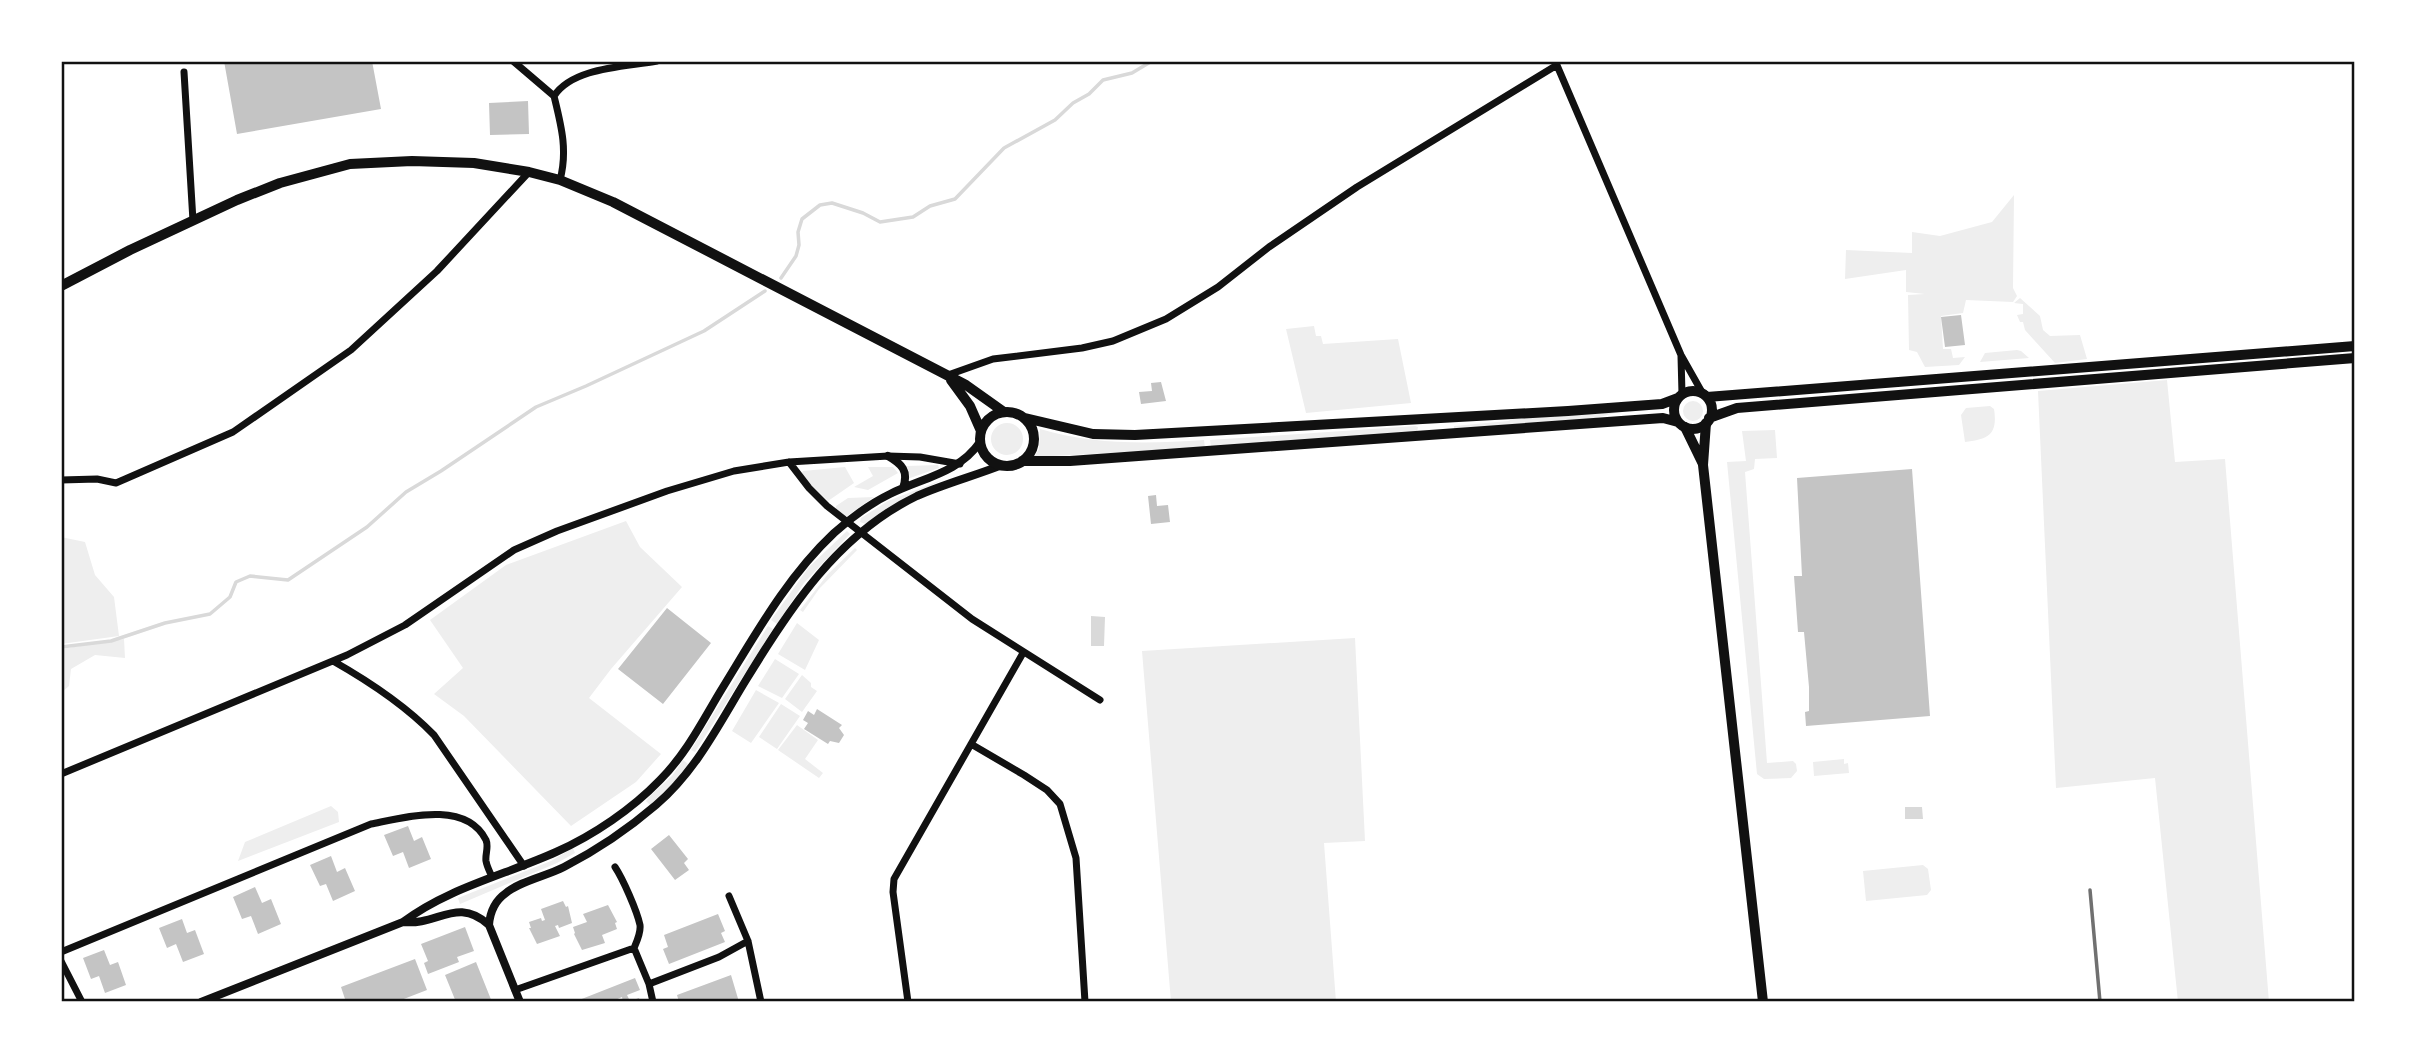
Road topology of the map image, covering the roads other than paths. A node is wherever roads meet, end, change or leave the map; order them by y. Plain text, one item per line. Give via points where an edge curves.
1 (513, 61) edge
2 (657, 61) edge
3 (1556, 63) edge
4 (611, 65) edge
5 (184, 72) dead end
6 (554, 96) junction
7 (529, 172) junction
8 (560, 180) junction
9 (193, 221) junction
10 (61, 286) edge
11 (2355, 346) edge
12 (1681, 355) junction
13 (2355, 358) edge
14 (947, 375) junction
15 (1680, 396) junction
16 (1705, 396) junction
17 (1004, 412) junction
18 (1025, 418) junction
19 (1433, 420) junction
20 (1708, 421) junction
21 (1682, 424) junction
22 (1435, 433) junction
23 (981, 437) junction
24 (888, 456) junction
25 (1022, 461) junction
26 (789, 462) junction
27 (961, 464) junction
28 (1002, 465) junction
29 (1703, 465) junction
30 (61, 480) edge
31 (904, 488) junction
32 (847, 522) junction
33 (861, 533) junction
34 (1023, 653) junction
35 (333, 661) junction
36 (1100, 699) dead end
37 (971, 744) junction
38 (61, 774) edge
39 (633, 804) junction
40 (643, 816) junction
41 (578, 841) junction
42 (585, 855) junction
43 (524, 866) junction
44 (615, 867) dead end
45 (492, 877) junction
46 (729, 896) dead end
47 (402, 922) junction
48 (489, 925) junction
49 (748, 941) junction
50 (634, 948) junction
51 (61, 952) edge
52 (61, 961) edge
53 (649, 984) junction
54 (516, 990) junction
55 (82, 1002) edge
56 (201, 1002) edge
57 (520, 1002) edge
58 (653, 1002) edge
59 (761, 1002) edge
60 (908, 1002) edge
61 (1085, 1002) edge
62 (1763, 1002) edge

1 - 6 street
2 - 4 street
3 - 12 street
3 - 14 street via 1357,187 1166,319 1113,341 993,359
4 - 6 street via 571,78
5 - 9 street
6 - 8 street via 564,137
7 - 8 main road
7 - 9 main road via 474,163 350,164 280,183
7 - 30 street via 414,293 351,350 264,413 233,432 116,483
8 - 14 main road via 613,202
9 - 10 main road
11 - 16 main road
12 - 15 street
12 - 16 street
13 - 20 main road via 1738,408
14 - 17 main road
14 - 23 main road via 970,406
15 - 16 main road via 1692,391
15 - 19 main road via 1662,404
15 - 21 main road via 1674,410
16 - 20 main road via 1710,404
17 - 18 main road
17 - 23 main road via 991,417
18 - 19 main road via 1110,435
18 - 25 main road via 1034,436 1030,453
19 - 22 main road
20 - 21 main road via 1694,428
20 - 29 main road
21 - 22 main road via 1663,418
21 - 29 main road
22 - 25 main road
23 - 27 street
23 - 28 main road via 986,456
24 - 26 street
24 - 27 street
24 - 31 street via 903,466
25 - 28 main road
26 - 32 street via 809,488
26 - 35 street via 734,471 557,531 514,550 405,625
27 - 31 street
28 - 33 street via 916,497
29 - 62 main road
31 - 32 street via 872,503
32 - 33 street
32 - 39 street via 790,583 674,765
33 - 34 street
33 - 40 street via 806,589 691,768
34 - 36 street
34 - 37 street
35 - 38 street
35 - 43 street via 383,692 434,735
37 - 60 street via 894,878
37 - 61 street via 1047,790 1060,804 1076,858
39 - 40 street
39 - 41 street
40 - 42 street
41 - 42 street
41 - 43 street
42 - 48 street via 505,893 490,915
43 - 45 street
44 - 50 street via 640,925
45 - 47 street
45 - 51 street via 486,863 488,844 472,822 445,815 370,824
46 - 49 street
47 - 48 street via 463,910
47 - 56 street
48 - 54 street
49 - 53 street
49 - 59 street
50 - 53 street
50 - 54 street
52 - 55 street
53 - 58 street
54 - 57 street

